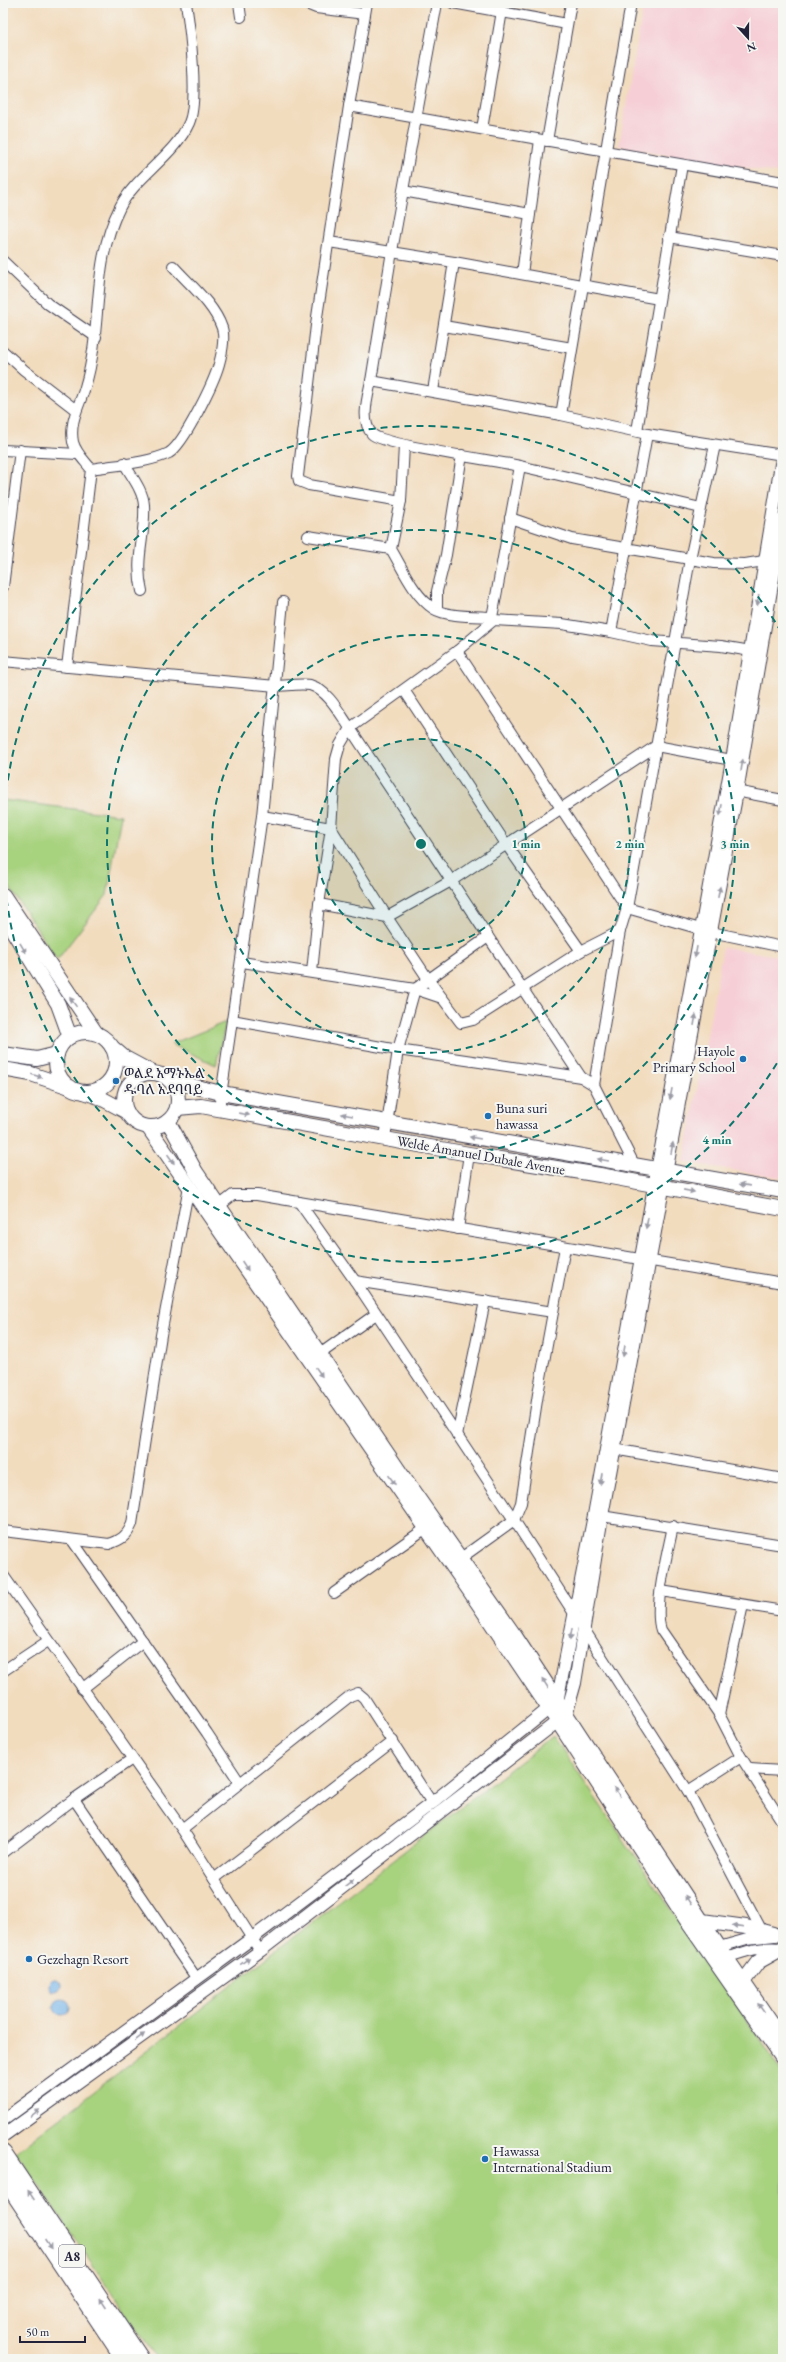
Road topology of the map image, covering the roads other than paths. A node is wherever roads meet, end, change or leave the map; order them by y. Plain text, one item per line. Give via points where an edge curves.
1 (186, 3) edge
2 (239, 3) edge
3 (304, 3) edge
4 (367, 3) edge
5 (437, 3) edge
6 (453, 3) edge
7 (571, 3) edge
8 (631, 3) edge
9 (502, 12) junction
10 (365, 14) junction
11 (241, 17) dead end
12 (567, 24) junction
13 (349, 106) junction
14 (416, 118) junction
15 (482, 129) junction
16 (544, 140) junction
17 (606, 151) junction
18 (682, 165) junction
19 (783, 182) edge
20 (403, 191) junction
21 (530, 214) junction
22 (669, 237) junction
23 (329, 242) junction
24 (392, 251) junction
25 (783, 256) edge
26 (3, 262) edge
27 (454, 262) junction
28 (173, 266) dead end
29 (522, 274) junction
30 (583, 286) junction
31 (659, 299) junction
32 (444, 326) junction
33 (96, 337) junction
34 (572, 348) junction
35 (3, 351) edge
36 (371, 381) junction
37 (433, 391) junction
38 (76, 410) junction
39 (561, 415) junction
40 (642, 432) junction
41 (714, 445) junction
42 (404, 446) junction
43 (3, 450) edge
44 (20, 450) junction
45 (78, 454) junction
46 (783, 454) edge
47 (462, 455) junction
48 (124, 463) junction
49 (520, 466) junction
50 (91, 469) junction
51 (636, 492) junction
52 (401, 501) junction
53 (701, 508) junction
54 (510, 518) junction
55 (7, 519) edge
56 (783, 519) edge
57 (308, 536) dead end
58 (625, 548) junction
59 (391, 549) junction
60 (776, 549) edge
61 (690, 559) junction
62 (774, 563) edge
63 (3, 587) edge
64 (142, 591) dead end
65 (283, 602) dead end
66 (437, 610) junction
67 (493, 619) junction
68 (611, 632) junction
69 (676, 644) junction
70 (457, 651) junction
71 (751, 651) junction
72 (3, 661) edge
73 (67, 667) junction
74 (276, 686) junction
75 (404, 690) junction
76 (350, 728) junction
77 (656, 746) junction
78 (732, 760) junction
79 (732, 791) junction
80 (783, 800) edge
81 (560, 808) junction
82 (262, 816) junction
83 (332, 828) junction
84 (506, 844) junction
85 (451, 881) junction
86 (3, 895) edge
87 (319, 904) junction
88 (627, 908) junction
89 (3, 915) edge
90 (387, 917) junction
91 (706, 930) junction
92 (620, 931) junction
93 (488, 937) junction
94 (783, 947) edge
95 (581, 951) junction
96 (242, 962) junction
97 (312, 972) junction
98 (428, 979) junction
99 (523, 988) junction
100 (415, 989) junction
101 (442, 999) junction
102 (232, 1020) junction
103 (96, 1033) junction
104 (70, 1037) junction
105 (112, 1047) junction
106 (398, 1050) junction
107 (3, 1054) edge
108 (57, 1054) junction
109 (3, 1069) edge
110 (153, 1073) junction
111 (581, 1077) junction
112 (169, 1080) junction
113 (594, 1085) junction
114 (76, 1089) junction
115 (221, 1093) junction
116 (178, 1108) junction
117 (219, 1109) junction
118 (127, 1112) junction
119 (168, 1121) junction
120 (388, 1122) junction
121 (148, 1127) junction
122 (385, 1138) junction
123 (540, 1149) junction
124 (469, 1154) junction
125 (536, 1164) junction
126 (635, 1166) junction
127 (662, 1171) junction
128 (189, 1186) junction
129 (660, 1186) junction
130 (783, 1191) edge
131 (299, 1202) junction
132 (219, 1206) junction
133 (783, 1209) edge
134 (458, 1229) junction
135 (565, 1247) junction
136 (645, 1261) junction
137 (355, 1281) junction
138 (783, 1283) edge
139 (485, 1302) junction
140 (553, 1312) junction
141 (376, 1314) junction
142 (320, 1354) junction
143 (457, 1435) junction
144 (611, 1448) junction
145 (783, 1479) edge
146 (598, 1515) junction
147 (514, 1520) junction
148 (673, 1526) junction
149 (426, 1528) junction
150 (3, 1531) edge
151 (72, 1540) junction
152 (783, 1545) edge
153 (461, 1558) junction
154 (3, 1575) edge
155 (661, 1591) junction
156 (334, 1593) dead end
157 (743, 1605) junction
158 (783, 1612) edge
159 (575, 1614) junction
160 (583, 1626) junction
161 (48, 1641) junction
162 (143, 1641) junction
163 (3, 1671) edge
164 (82, 1689) junction
165 (554, 1706) junction
166 (719, 1714) junction
167 (562, 1718) junction
168 (393, 1741) junction
169 (741, 1757) junction
170 (132, 1759) junction
171 (750, 1769) junction
172 (783, 1771) edge
173 (240, 1783) junction
174 (688, 1790) junction
175 (74, 1799) junction
176 (432, 1803) junction
177 (783, 1823) edge
178 (182, 1829) junction
179 (3, 1853) edge
180 (214, 1879) junction
181 (702, 1922) junction
182 (772, 1933) edge
183 (251, 1939) junction
184 (783, 1948) edge
185 (260, 1951) junction
186 (723, 1953) junction
187 (197, 1979) junction
188 (743, 1982) junction
189 (783, 2040) edge
190 (783, 2059) edge
191 (3, 2120) edge
192 (3, 2136) edge
193 (3, 2153) edge
194 (3, 2177) edge
195 (124, 2359) edge
196 (141, 2359) edge

1 - 33 street via 194,91 189,122 172,149 121,205 105,241 99,274
2 - 11 street
3 - 10 street via 316,8
4 - 10 street
5 - 14 street
6 - 9 street
7 - 12 street
8 - 17 street
9 - 12 street
9 - 15 street
10 - 13 street
12 - 16 street
13 - 14 street
13 - 23 street
14 - 15 street
14 - 20 street
15 - 16 street
16 - 17 street
16 - 21 street
17 - 18 street
17 - 30 street
18 - 19 street
18 - 22 street
20 - 21 street
20 - 24 street
21 - 29 street
22 - 25 street
22 - 31 street
23 - 24 street
23 - 52 street via 317,317 299,481 309,485
24 - 27 street
24 - 36 street
26 - 33 street via 48,304
27 - 29 street
27 - 32 street
28 - 48 street via 213,310 222,328 220,364 205,398 176,448 152,458
29 - 30 street
30 - 31 street
30 - 34 street
31 - 40 street
32 - 34 street
32 - 37 street
33 - 38 street via 86,387
34 - 39 street
35 - 38 street
36 - 37 street
36 - 42 street via 366,409 371,433 377,439
37 - 39 street
38 - 45 street via 73,441
39 - 40 street
40 - 41 street
40 - 51 street
41 - 46 street
41 - 53 street
42 - 47 street
42 - 52 street
43 - 44 street
44 - 45 street
44 - 55 street
45 - 50 street
46 - 60 street
47 - 49 street
47 - 66 street via 446,555 437,591
48 - 50 street
48 - 64 street via 144,504 138,560
49 - 51 street
49 - 54 street
50 - 73 street
51 - 53 street
51 - 58 street
52 - 59 street
53 - 61 street
54 - 58 street via 572,539
54 - 67 street
55 - 63 street
56 - 60 street
57 - 59 street
58 - 61 street
58 - 68 street
59 - 66 street via 417,593
60 - 62 street
61 - 62 street via 714,563
61 - 69 street
62 -> 71 street
79 -> 62 street
65 - 74 street
66 - 67 street
67 - 68 street via 562,624
67 - 70 street
68 - 69 street
69 - 71 street via 721,646
69 - 77 street
70 - 75 street
70 - 81 street
71 - 78 street
72 - 73 street
73 - 74 street
74 - 76 street via 310,685 320,690
74 - 82 street
75 - 76 street
75 - 84 street
76 - 83 street via 340,745 336,759
76 - 85 street
77 - 78 street
77 - 81 street
77 - 88 street
78 - 79 street
79 - 80 street
79 - 91 street
81 - 84 street
81 - 88 street
82 - 83 street
82 - 96 street
83 - 87 street
83 - 90 street
84 - 85 street
84 - 95 street
85 - 90 street
85 - 93 street
103 -> 86 main road
87 - 90 street
87 - 97 street
88 - 91 street
88 - 92 street
89 -> 104 main road via 58,1004
90 - 98 street
91 - 94 street
91 - 127 street
92 - 95 street
92 - 113 street
93 - 98 street
93 - 99 street
95 - 99 street
96 - 97 street
96 - 102 street
97 - 100 street
98 - 100 street
98 - 101 street
99 - 101 street via 473,1020 461,1024
99 - 111 street
100 - 101 street
100 - 106 street
102 - 106 street
102 - 115 street
103 - 104 main road via 85,1032
103 - 105 main road
104 - 108 main road via 64,1041
105 - 110 main road via 125,1058
105 - 114 main road via 116,1057 111,1078 104,1086 94,1090
106 - 111 street
106 - 120 street
107 - 108 main road via 37,1059
108 - 114 main road via 58,1071 63,1080
109 -> 114 main road via 31,1074
110 - 112 main road
110 - 118 main road via 142,1075 132,1081 126,1090 124,1101
111 - 113 street
112 - 115 main road
112 - 116 main road via 177,1093
113 - 126 street
114 - 118 main road via 100,1097
115 - 117 street
120 -> 115 main road
116 - 117 main road, Welde Amanuel Dubale Avenue via 201,1106
116 - 119 main road
117 -> 122 main road, Welde Amanuel Dubale Avenue
118 - 121 main road via 133,1121
119 - 121 main road
119 - 132 main road via 179,1145
120 - 122 street
123 -> 120 main road
121 -> 128 main road
122 - 124 main road, Welde Amanuel Dubale Avenue
123 - 125 main road
126 -> 123 main road
124 - 125 main road, Welde Amanuel Dubale Avenue
124 - 134 street
125 - 129 main road, Welde Amanuel Dubale Avenue
126 - 127 main road
127 - 129 street
130 -> 127 main road
128 -> 149 main road
128 - 151 street via 161,1335 132,1524 128,1534 120,1541 109,1544
129 -> 133 main road, Welde Amanuel Dubale Avenue
129 - 136 street
131 - 132 street via 243,1194 233,1195
131 - 134 street
131 - 137 street
132 - 142 main road
134 - 135 street
135 - 136 street
135 - 140 street
136 - 138 street
136 - 144 street
137 - 139 street
137 - 141 street
139 - 140 street
139 - 143 street
140 - 147 street via 524,1489
141 - 142 street
141 - 143 street
142 - 153 main road
143 - 147 street
144 - 145 street
144 - 146 street
146 - 148 street
146 - 159 street
146 - 160 street
147 - 153 street
147 - 159 street
148 - 152 street
148 - 155 street
149 - 156 street
149 - 165 main road
150 - 151 street
151 - 162 street
165 -> 153 main road
154 - 161 street
155 - 157 street
155 - 166 street via 661,1630
157 - 158 street
157 - 166 street
159 - 160 street
159 -> 165 street
160 - 167 street via 574,1683
160 - 174 street
161 - 163 street
161 - 164 street
162 - 164 street
162 - 173 street
164 - 170 street
165 - 167 main road
165 - 176 street
166 - 169 street
181 -> 167 main road
185 -> 167 street
167 - 190 main road via 689,1924
168 - 173 street via 358,1693 350,1696
168 - 176 street
168 - 180 street
169 - 171 street
169 - 174 street
170 - 175 street
170 - 178 street
171 - 172 street
171 - 177 street
173 - 178 street
174 - 182 street
175 - 179 street
175 - 187 street
176 - 183 street
178 - 180 street
180 - 183 street
182 -> 181 main road
181 - 186 main road
182 - 186 street via 747,1939
183 - 185 street
183 - 187 street
184 - 186 street via 766,1947
184 - 188 main road via 758,1962
192 -> 185 street
186 - 188 main road
187 - 191 street
189 -> 188 main road
196 -> 193 highway, A8
194 -> 195 highway, A8

